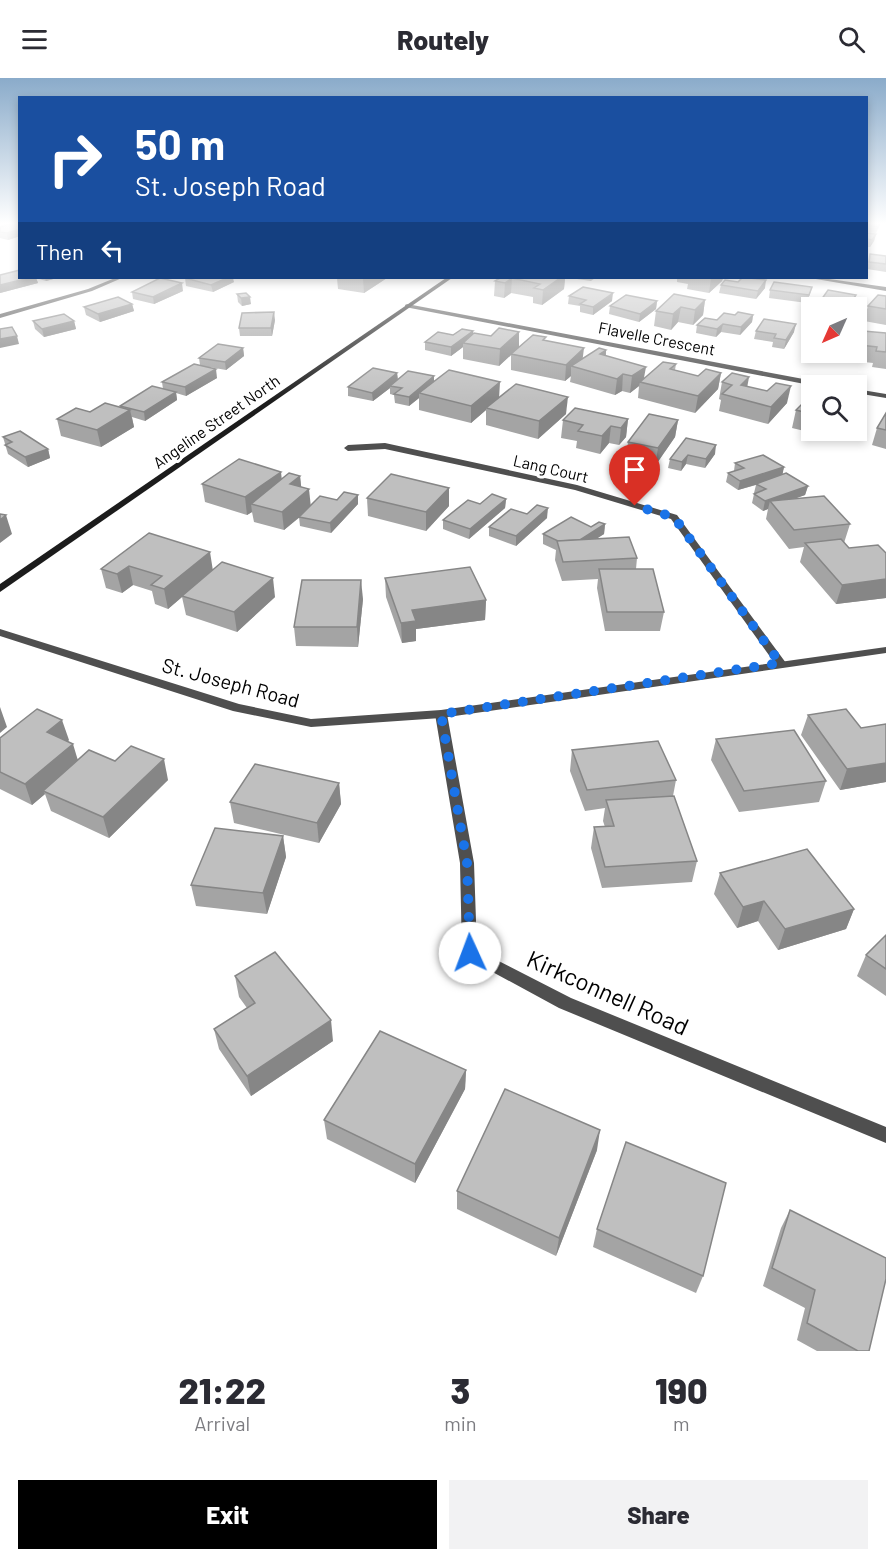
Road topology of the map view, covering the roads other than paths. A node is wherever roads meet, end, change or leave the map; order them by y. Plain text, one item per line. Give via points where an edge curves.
1 (108, 282) edge
2 (443, 282) edge
3 (842, 282) edge
4 (886, 289) edge
5 (408, 306) junction
6 (0, 316) edge
7 (801, 381) edge
8 (867, 393) edge
9 (886, 396) edge
10 (348, 448) dead end
11 (0, 590) edge
12 (0, 632) edge
13 (886, 650) edge
14 (780, 663) junction
15 (441, 714) junction
16 (886, 1135) edge

1 - 6 street
2 - 5 main road, Angeline Street North
3 - 4 street
5 - 7 street, Flavelle Crescent
5 - 11 main road, Angeline Street North
8 - 9 street
10 - 14 street, Lang Court via 385,446 578,488 674,517
12 - 15 street, St. Joseph Road via 237,708 311,723
13 - 14 street, St. Joseph Road
14 - 15 street, St. Joseph Road
15 - 16 street, Kirkconnell Road via 467,863 470,953 565,1003

